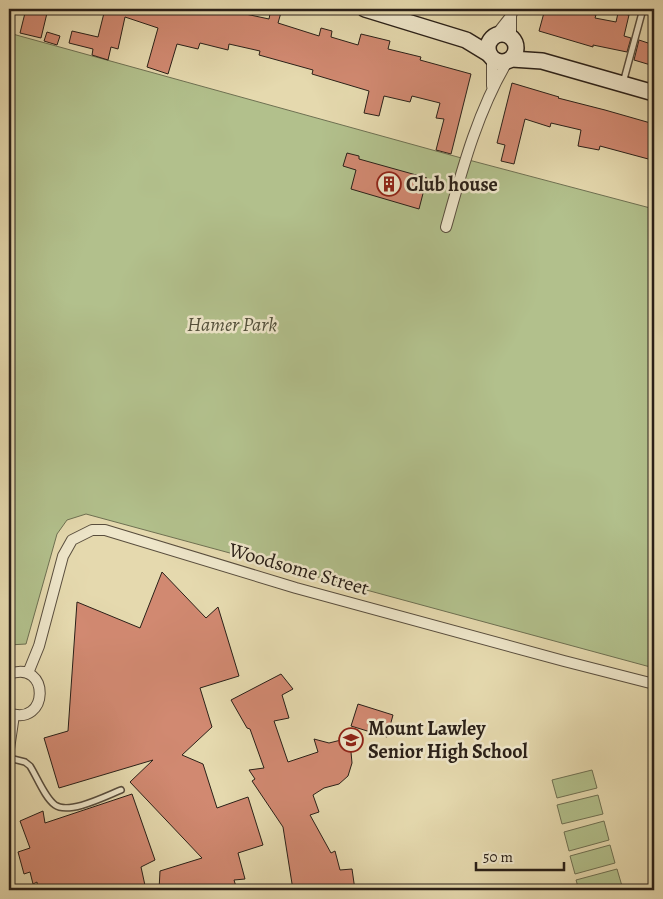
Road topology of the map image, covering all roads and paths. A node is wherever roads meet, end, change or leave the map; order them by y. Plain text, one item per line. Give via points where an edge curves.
1 (364, 9) edge
2 (643, 9) edge
3 (388, 12) edge
4 (512, 12) edge
5 (494, 37) junction
6 (466, 40) junction
7 (505, 52) junction
8 (623, 84) junction
9 (492, 87) junction
10 (654, 93) edge
11 (446, 227) dead end
12 (28, 673) junction
13 (9, 674) edge
14 (654, 684) edge
15 (11, 714) edge
16 (9, 749) edge
17 (9, 758) edge
18 (121, 790) dead end

1 - 3 main road
2 - 8 lane
3 - 6 main road
4 - 5 street
4 - 7 street
5 - 6 main road
5 - 7 main road via 488,49
6 - 7 main road
7 - 8 main road
7 - 9 street
7 - 9 street
8 - 10 main road
9 - 11 street via 465,159
12 - 13 street via 17,671
12 - 14 street, Woodsome Street via 39,646 63,556 72,540 92,530 105,530 296,588
12 - 15 street via 38,683 40,697 34,709 21,715
15 - 16 street
17 - 18 lane via 30,766 55,805 62,809

